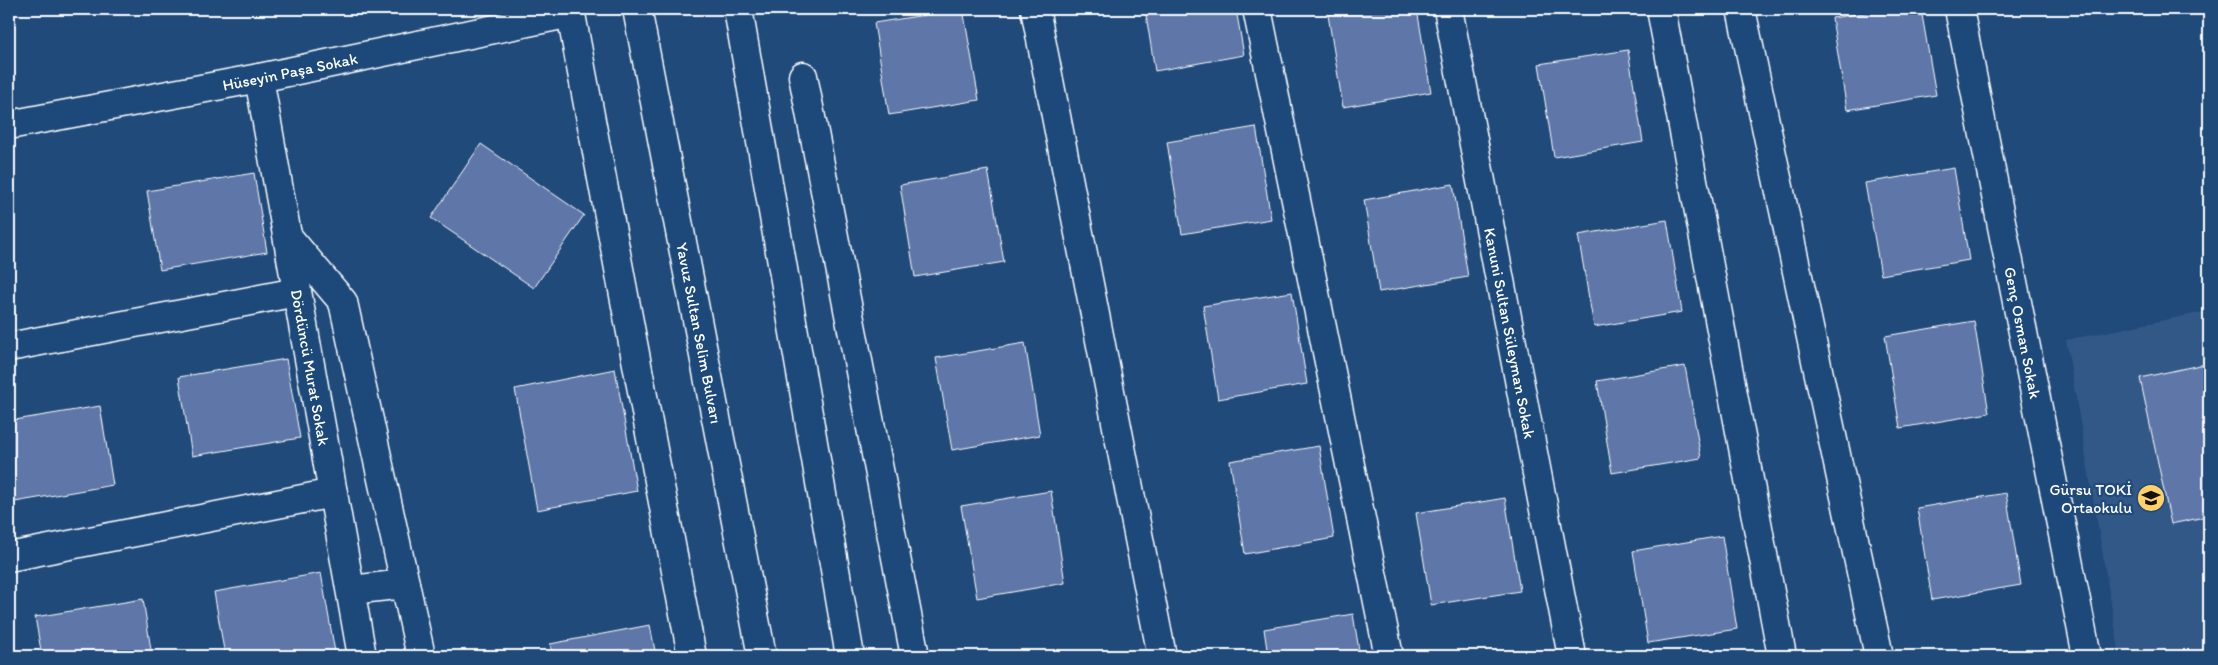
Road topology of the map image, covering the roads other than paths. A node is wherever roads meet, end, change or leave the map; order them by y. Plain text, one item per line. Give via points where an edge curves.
1 (637, 9) edge
2 (738, 9) edge
3 (1036, 9) edge
4 (1257, 9) edge
5 (1448, 9) edge
6 (1661, 9) edge
7 (1741, 9) edge
8 (1959, 9) edge
9 (570, 11) edge
10 (803, 76) dead end
11 (259, 78) junction
12 (9, 125) edge
13 (287, 236) junction
14 (297, 292) junction
15 (9, 347) edge
16 (333, 493) junction
17 (9, 557) edge
18 (405, 584) junction
19 (351, 590) junction
20 (362, 656) edge
21 (421, 656) edge
22 (692, 656) edge
23 (762, 656) edge
24 (850, 656) edge
25 (915, 656) edge
26 (1162, 656) edge
27 (1389, 656) edge
28 (1572, 656) edge
29 (1782, 656) edge
30 (1879, 656) edge
31 (2087, 656) edge

1 - 23 street, Yavuz Sultan Selim Bulvarı
2 - 24 street
3 - 26 street
4 - 27 street
5 - 28 street, Kanuni Sultan Süleyman Sokak
6 - 29 street
7 - 30 street
8 - 31 street, Genç Osman Sokak
9 - 11 street, Hüseyin Paşa Sokak
9 - 22 street
10 - 25 street
11 - 12 street, Hüseyin Paşa Sokak
11 - 13 street, Dördüncü Murat Sokak
13 - 14 street, Dördüncü Murat Sokak
13 - 18 street via 343,302
14 - 15 street
14 - 16 street, Dördüncü Murat Sokak
16 - 17 street
16 - 19 street, Dördüncü Murat Sokak
18 - 19 street
18 - 21 street
19 - 20 street, Dördüncü Murat Sokak

